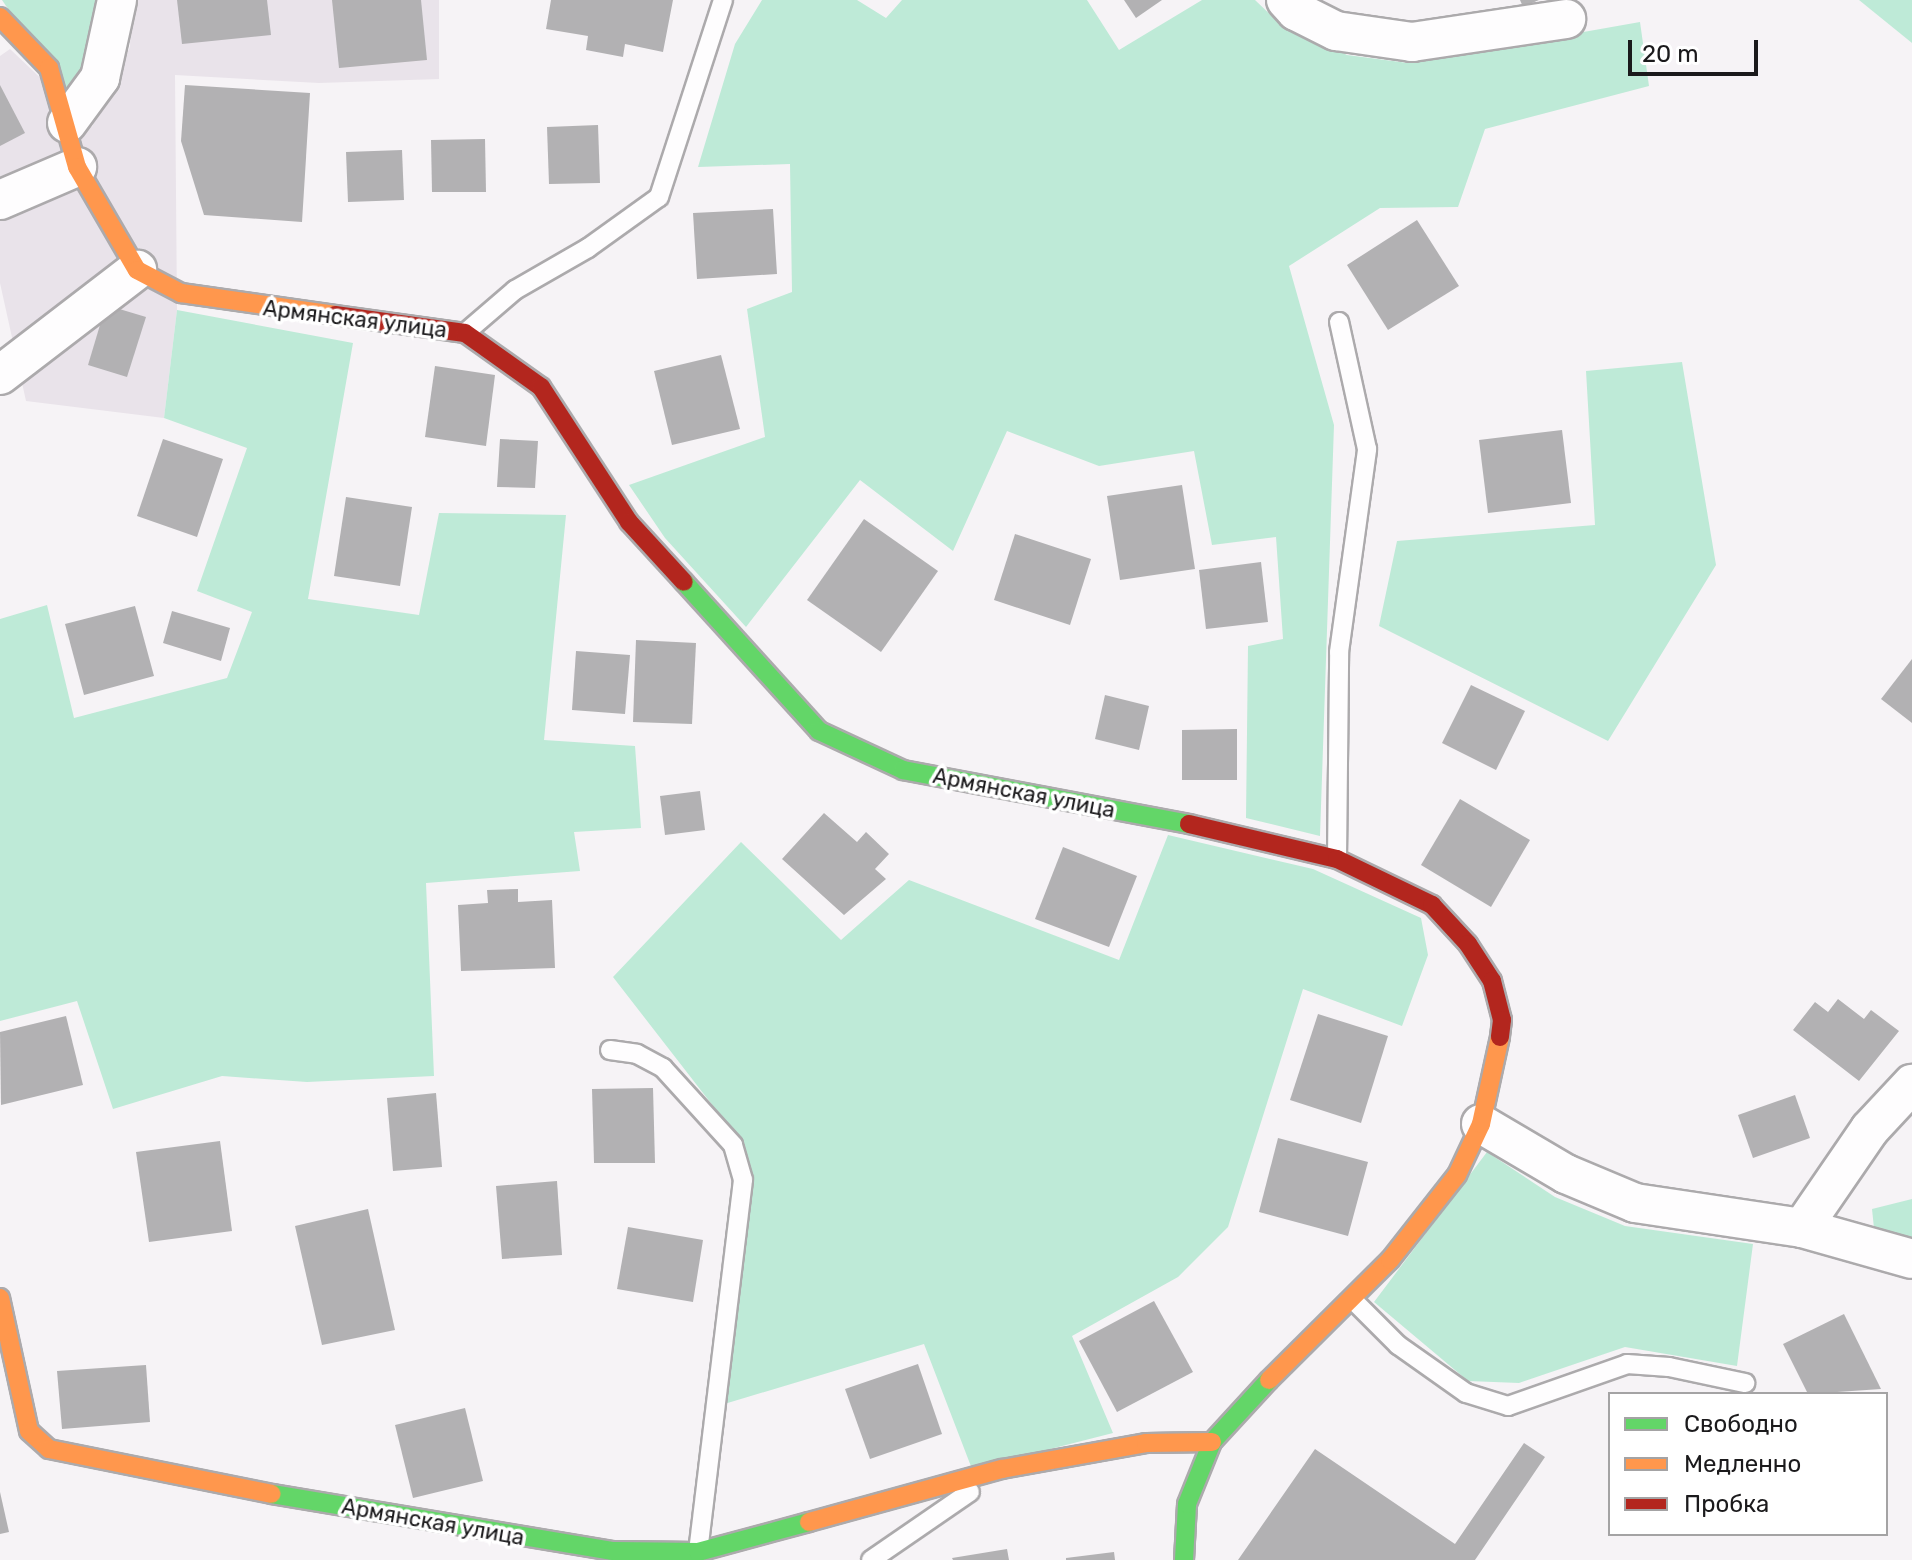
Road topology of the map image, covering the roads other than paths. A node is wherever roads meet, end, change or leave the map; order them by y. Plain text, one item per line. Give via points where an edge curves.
1 (117, 0) edge
2 (723, 0) edge
3 (1286, 0) edge
4 (0, 17) edge
5 (1566, 19) dead end
6 (67, 123) junction
7 (77, 167) junction
8 (0, 200) edge
9 (137, 270) junction
10 (1339, 322) dead end
11 (465, 333) junction
12 (0, 375) edge
13 (1337, 859) junction
14 (610, 1050) dead end
15 (1912, 1084) edge
16 (1481, 1124) junction
17 (1802, 1228) junction
18 (1912, 1259) edge
19 (0, 1298) edge
20 (1353, 1300) junction
21 (1745, 1383) dead end
22 (1212, 1442) junction
23 (1002, 1469) junction
24 (698, 1552) junction
25 (871, 1560) edge
26 (1184, 1560) edge

1 - 6 street via 100,78
2 - 11 lane via 659,197 588,248 515,290
3 - 5 street via 1296,11 1336,31 1412,42
4 - 6 street via 49,68
6 - 7 street
7 - 8 street
7 - 9 street
9 - 11 street, Армянская улица via 194,295
9 - 12 street
10 - 13 lane via 1367,449 1339,652
11 - 13 street, Армянская улица via 541,387 629,522 819,731 903,770 1219,830
13 - 16 street, Армянская улица via 1432,905 1492,981 1502,1020 1498,1065
14 - 24 lane via 637,1054 663,1068 733,1145 743,1180
15 - 17 street via 1870,1129
16 - 17 street via 1566,1174 1635,1203
16 - 20 street, Армянская улица via 1457,1175
17 - 18 street
19 - 24 street, Армянская улица via 29,1431 49,1449 492,1533 613,1551
20 - 21 lane via 1398,1345 1466,1393 1508,1406 1627,1364
20 - 22 street, Армянская улица via 1312,1333
22 - 23 street, Армянская улица via 1146,1443
22 - 26 street, Армянская улица via 1187,1504
23 - 24 street, Армянская улица
23 - 25 lane

